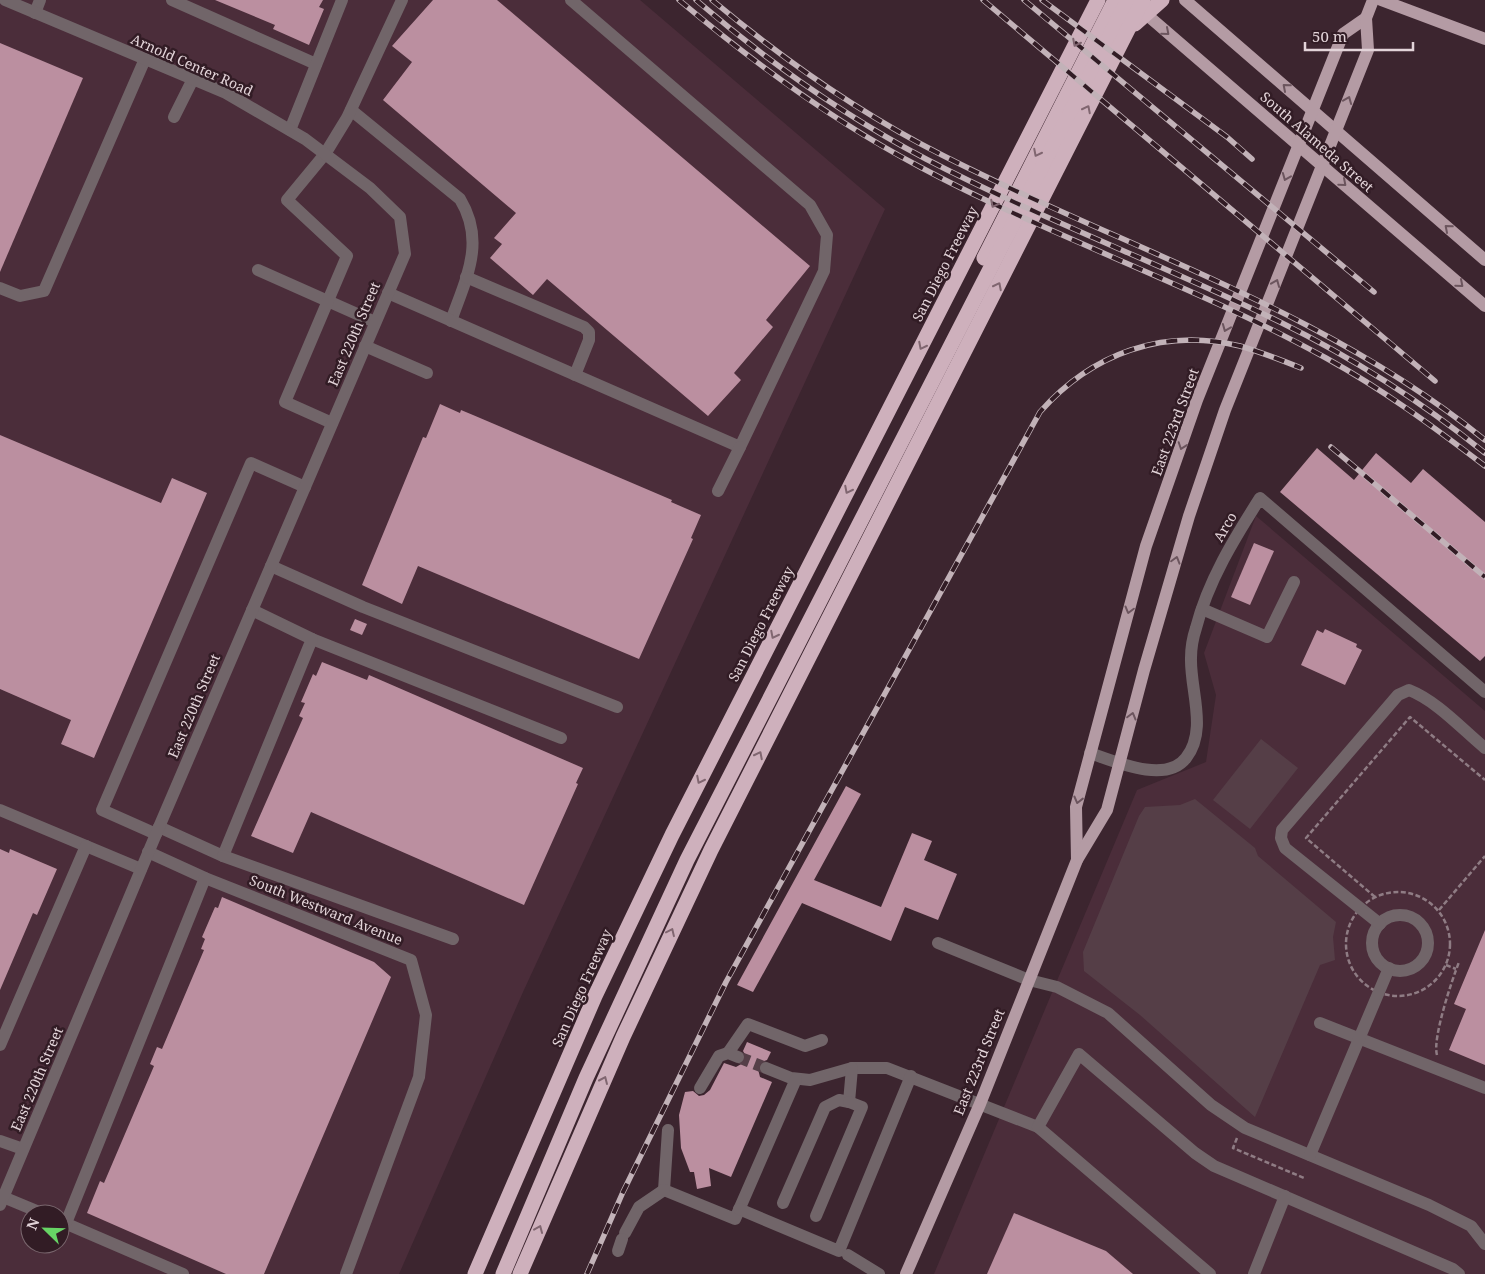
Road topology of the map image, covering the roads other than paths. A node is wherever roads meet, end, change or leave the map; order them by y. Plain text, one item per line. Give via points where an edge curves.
1 (5, 0) edge
2 (40, 0) edge
3 (172, 0) edge
4 (342, 0) edge
5 (402, 0) edge
6 (571, 0) edge
7 (1098, 0) edge
8 (1115, 0) edge
9 (1128, 0) edge
10 (1143, 0) edge
11 (1162, 0) edge
12 (1185, 0) edge
13 (1373, 0) edge
14 (1381, 0) edge
15 (35, 13) junction
16 (1366, 18) junction
17 (1127, 32) junction
18 (1485, 40) edge
19 (145, 59) junction
20 (316, 64) junction
21 (193, 79) junction
22 (351, 110) junction
23 (174, 117) dead end
24 (290, 130) junction
25 (325, 154) junction
26 (400, 217) joint
27 (1485, 260) edge
28 (258, 270) dead end
29 (466, 277) junction
30 (0, 288) edge
31 (388, 293) junction
32 (328, 302) junction
33 (1485, 306) edge
34 (960, 316) junction
35 (450, 321) junction
36 (375, 322) junction
37 (365, 346) junction
38 (427, 373) dead end
39 (576, 375) junction
40 (332, 423) junction
41 (740, 447) junction
42 (305, 487) junction
43 (718, 491) dead end
44 (271, 566) junction
45 (1294, 582) dead end
46 (1202, 609) junction
47 (252, 610) junction
48 (312, 639) junction
49 (1485, 692) edge
50 (617, 707) dead end
51 (562, 738) dead end
52 (1485, 748) edge
53 (1090, 753) junction
54 (1119, 763) junction
55 (0, 810) edge
56 (157, 830) junction
57 (86, 846) junction
58 (148, 852) junction
59 (223, 856) junction
60 (1078, 860) junction
61 (141, 869) junction
62 (205, 878) junction
63 (1380, 924) junction
64 (453, 940) dead end
65 (938, 943) dead end
66 (1389, 968) junction
67 (1029, 980) junction
68 (1320, 1023) dead end
69 (1360, 1038) junction
70 (822, 1040) dead end
71 (0, 1045) edge
72 (766, 1068) tunnel mouth
73 (852, 1068) junction
74 (911, 1076) junction
75 (796, 1078) junction
76 (700, 1088) dead end
77 (1485, 1088) edge
78 (849, 1102) junction
79 (980, 1104) junction
80 (1038, 1128) junction
81 (668, 1130) dead end
82 (0, 1141) edge
83 (23, 1149) junction
84 (1310, 1155) junction
85 (664, 1190) junction
86 (1285, 1196) junction
87 (2, 1201) edge
88 (783, 1203) dead end
89 (70, 1205) edge
90 (20, 1207) edge
91 (739, 1209) junction
92 (816, 1216) dead end
93 (70, 1225) edge
94 (622, 1241) dead end
95 (1485, 1244) edge
96 (843, 1253) junction
97 (183, 1274) edge
98 (346, 1274) edge
99 (475, 1274) edge
100 (492, 1274) edge
101 (503, 1274) edge
102 (520, 1274) edge
103 (879, 1274) edge
104 (906, 1274) edge
105 (1210, 1274) edge
106 (1254, 1274) edge
107 (1459, 1274) edge

1 - 15 street, Arnold Center Road
2 - 15 street
3 - 20 street
4 - 20 street
5 - 22 street
6 - 41 street via 810,205 827,235 824,270
7 -> 99 highway, San Diego Freeway via 636,909
8 -> 34 highway
9 -> 33 main road, South Alameda Street
9 - 34 highway
10 - 17 highway
11 - 17 highway
27 -> 12 main road, South Alameda Street
13 - 16 main road, East 223rd Street
14 - 18 main road
15 - 19 street, Arnold Center Road
16 -> 53 main road, East 223rd Street via 1343,34 1198,400 1146,546
54 -> 16 main road, East 223rd Street via 1189,516 1226,410 1368,50
102 -> 17 highway via 631,1020 699,876
19 - 21 street, Arnold Center Road
19 - 30 street via 44,291 20,296
20 - 24 street
21 - 23 street
21 - 24 street, Arnold Center Road via 226,93
22 - 25 street
22 - 29 street via 460,199 469,215 472,243 471,264
24 - 25 street, Arnold Center Road
25 - 26 street, Arnold Center Road via 370,188
25 - 32 street via 287,200 347,256
26 - 31 street, East 220th Street via 405,254
28 - 32 street
29 - 35 street
29 - 39 street via 584,327 589,332 589,340
31 - 35 street
31 - 36 street, East 220th Street
32 - 36 street
32 - 40 street via 285,402
34 - 100 highway via 671,873 595,1036
34 - 101 highway via 687,860 586,1078
35 - 39 street
36 - 37 street, East 220th Street
37 - 38 street
37 - 40 street, East 220th Street
39 - 41 street
40 - 42 street, East 220th Street
41 - 43 street
42 - 44 street, East 220th Street
42 - 56 street via 251,463 102,810
44 - 47 street, East 220th Street
44 - 50 street via 363,607
45 - 46 street via 1267,637
46 - 49 street, Arco via 1235,537 1260,498
46 - 54 street, Arco via 1191,658 1197,729 1193,749 1183,763 1170,771
47 - 48 street
47 - 56 street, East 220th Street
48 - 51 street
48 - 59 street
52 - 63 street via 1433,704 1409,690 1398,695 1282,830 1285,848
53 - 54 street, Arco
53 -> 60 main road, East 223rd Street via 1076,807
54 - 60 main road, East 223rd Street via 1107,810
55 - 57 street
56 - 58 street, East 220th Street
56 - 59 street
57 - 61 street
57 - 71 street
58 - 61 street, East 220th Street
58 - 62 street, South Westward Avenue
59 - 64 street
60 - 67 main road, East 223rd Street
61 - 83 street, East 220th Street
62 - 89 street
62 - 98 street, South Westward Avenue via 411,960 426,1015 419,1077
63 - 66 street via 1372,940 1374,954
63 - 66 street via 1389,916 1403,914 1417,919 1426,931 1429,946 1424,959 1412,969 1397,971
65 - 67 street
66 - 69 street
67 - 79 main road, East 223rd Street
67 - 84 street via 1057,988 1108,1013 1211,1105 1242,1126
68 - 69 street
69 - 77 street
69 - 84 street
70 - 76 street via 805,1046 748,1024 733,1055 719,1056
72 - 75 street
73 - 74 street via 887,1068
73 - 75 street via 810,1080
73 - 78 street
74 - 79 street
74 - 96 street
75 - 91 street
78 - 88 street via 839,1100 825,1107
78 - 92 street via 862,1107
79 - 80 street
79 - 104 main road, East 223rd Street
80 - 86 street via 1079,1054 1214,1166
80 - 105 street
81 - 85 street
82 - 83 street
83 - 87 street, East 220th Street
84 - 95 street via 1471,1226
85 - 91 street via 735,1219
85 - 94 street via 639,1207
86 - 106 street
86 - 107 street
87 - 90 street
91 - 96 street
93 - 97 street
96 - 103 street

